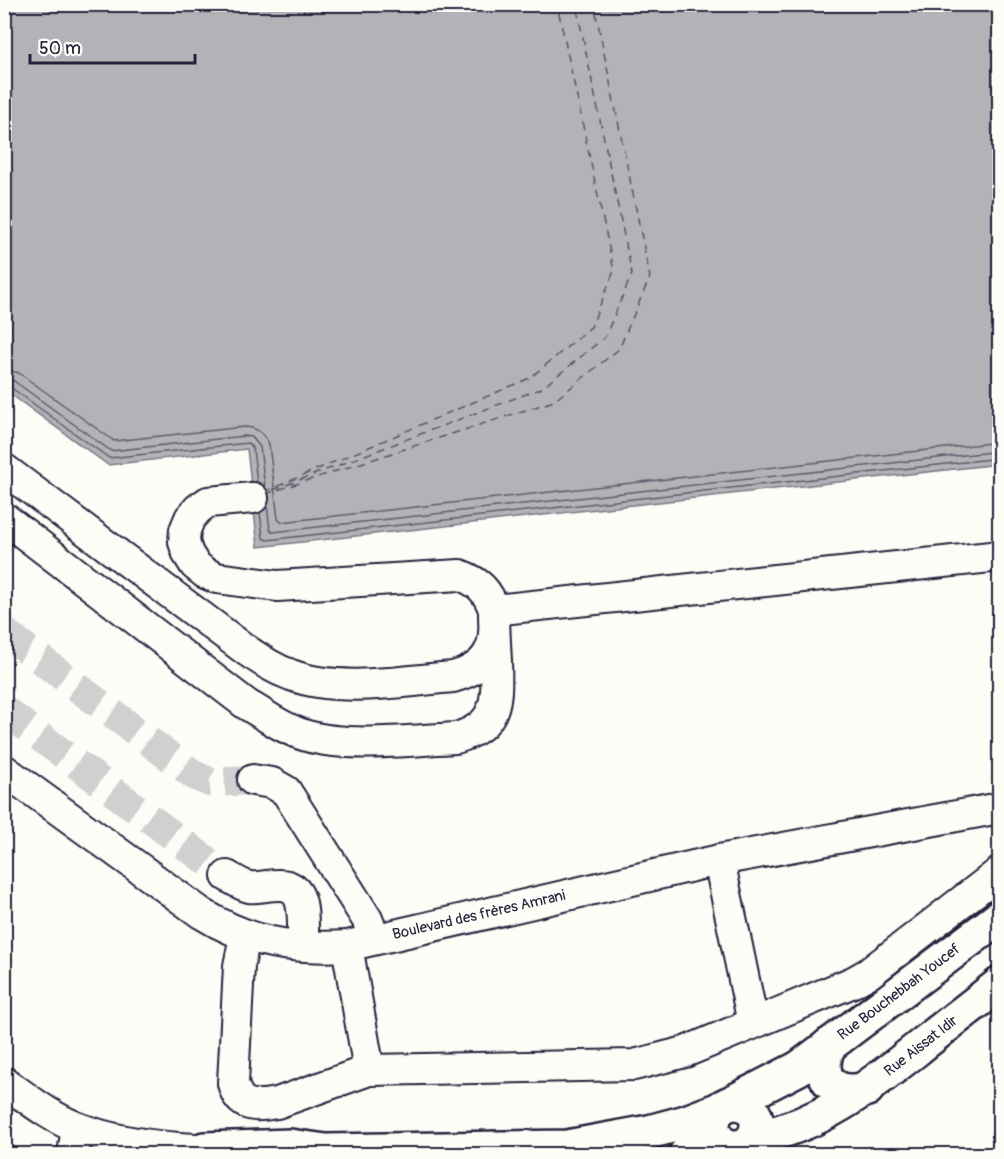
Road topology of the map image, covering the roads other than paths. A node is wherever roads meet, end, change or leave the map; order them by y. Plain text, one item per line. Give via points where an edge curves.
1 (4, 469) edge
2 (253, 498) dead end
3 (4, 518) edge
4 (999, 556) edge
5 (494, 619) junction
6 (4, 770) edge
7 (253, 780) tunnel mouth
8 (999, 808) edge
9 (718, 860) junction
10 (999, 872) edge
11 (227, 876) tunnel mouth
12 (999, 917) edge
13 (245, 936) junction
14 (361, 942) junction
15 (303, 946) junction
16 (999, 984) edge
17 (753, 1023) junction
18 (829, 1045) junction
19 (799, 1068) junction
20 (369, 1070) junction
21 (4, 1082) edge
22 (853, 1097) junction
23 (741, 1120) junction
24 (75, 1141) edge
25 (567, 1147) junction
26 (199, 1152) edge
27 (321, 1153) edge
28 (620, 1154) edge
29 (111, 1155) edge
30 (631, 1155) edge
31 (677, 1155) edge
32 (686, 1155) edge

1 - 5 street via 261,660 293,676 326,683 360,684 453,677 473,670 488,655 494,641
2 - 5 street via 208,502 190,518 185,536 188,554 205,573 277,586 460,575 483,587 490,598
3 - 5 street via 246,704 307,736 359,741 456,738 482,727 496,702
4 - 5 street
6 - 13 street, Boulevard des frères Amrani via 201,913
7 - 14 street via 272,783 286,791 367,919
8 - 9 street, Boulevard des frères Amrani
9 - 14 street, Boulevard des frères Amrani
9 - 17 street
10 - 17 street via 869,973
11 - 15 street via 249,887 278,884 293,889 301,902
12 - 18 main road, Rue Bouchebbah Youcef
13 - 15 street, Boulevard des frères Amrani
13 - 20 street via 239,966 233,1073 236,1094 242,1101 262,1106 277,1103
14 - 15 street, Boulevard des frères Amrani
14 - 20 street
16 - 22 main road, Rue Aissat Idir
17 - 20 street via 685,1052 634,1065
18 - 19 main road, Rue Bouchebbah Youcef
18 - 22 main road via 824,1071 833,1087
19 - 23 main road, Rue Bouchebbah Youcef
19 - 23 main road, Rue Bouchebbah Youcef
21 - 24 street, Rue Bouchebbah Youcef via 56,1117
22 - 23 main road, Rue Aissat Idir via 808,1121 772,1134
23 - 25 main road, Rue Bouchebbah Youcef via 686,1122
23 - 31 street, Rue Bouchebbah Youcef
23 - 32 main road, Rue Bouchebbah Youcef
24 - 26 street, Rue Bouchebbah Youcef
24 - 29 street, Rue Bouchebbah Youcef
25 - 27 main road, Rue Bouchebbah Youcef
25 - 28 main road, Rue Bouchebbah Youcef
26 - 27 main road, Rue Bouchebbah Youcef via 290,1146
28 - 30 main road, Rue Bouchebbah Youcef

